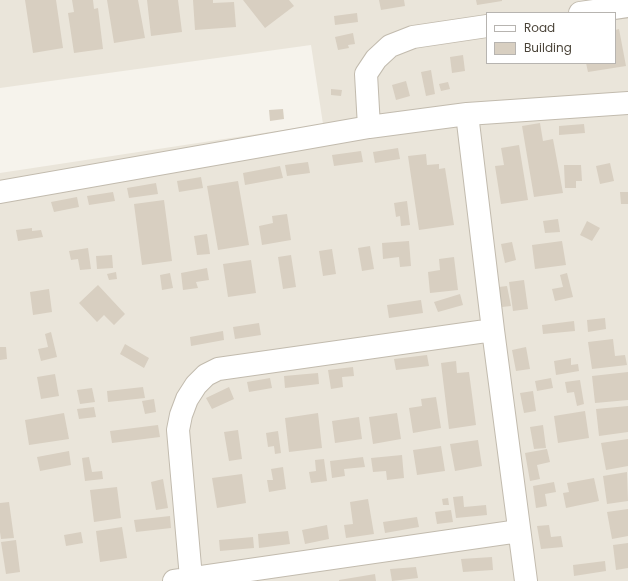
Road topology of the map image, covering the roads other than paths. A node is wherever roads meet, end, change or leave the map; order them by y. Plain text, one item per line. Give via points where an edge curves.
1 (628, 6) edge
2 (587, 12) edge
3 (486, 26) edge
4 (628, 103) edge
5 (467, 114) junction
6 (368, 127) junction
7 (0, 192) edge
8 (493, 330) junction
9 (519, 531) junction
10 (183, 580) edge
11 (526, 581) edge

1 - 2 street
3 - 6 street via 413,37 390,46 376,59 366,74
4 - 5 street
5 - 6 street
5 - 8 street
6 - 7 street
8 - 9 street
8 - 10 street via 218,369 206,375 187,399 178,430
9 - 10 street
9 - 11 street

